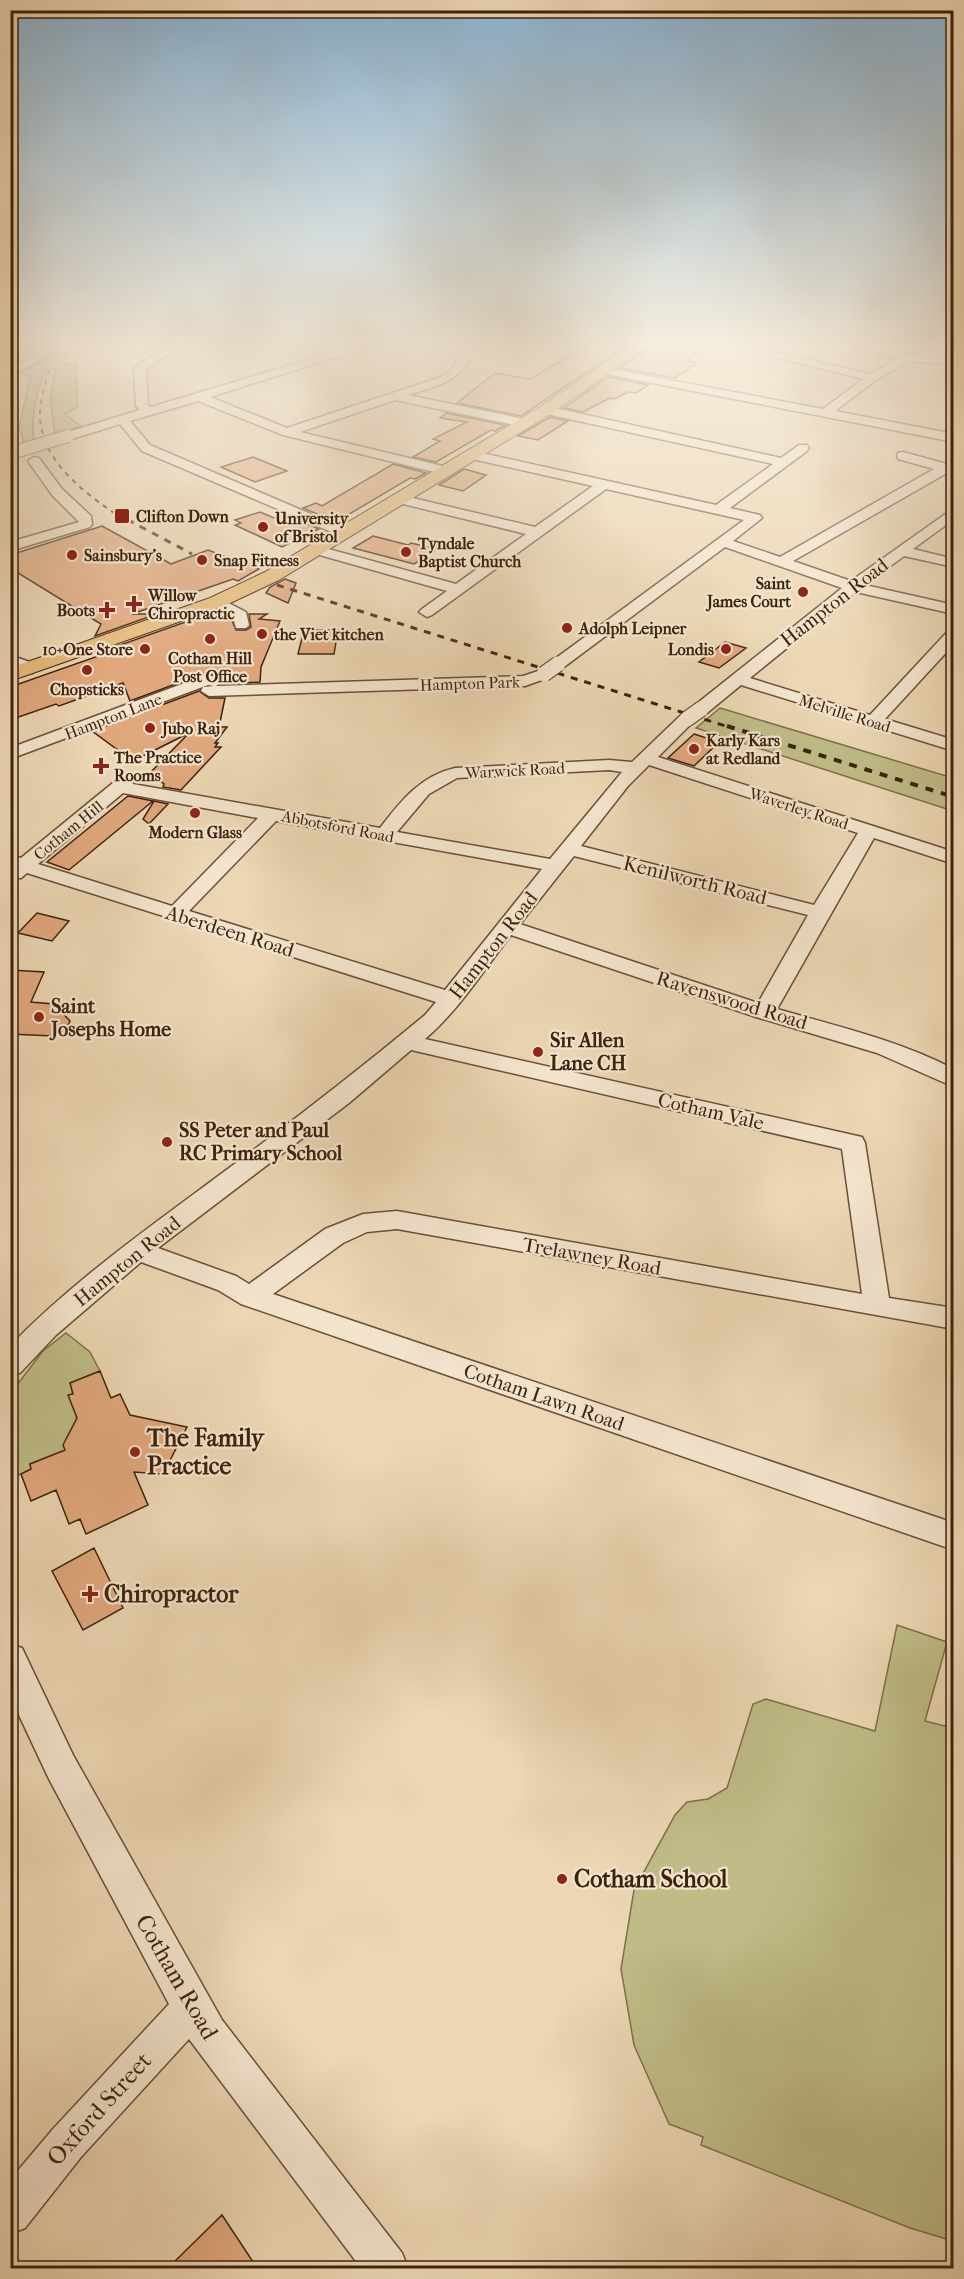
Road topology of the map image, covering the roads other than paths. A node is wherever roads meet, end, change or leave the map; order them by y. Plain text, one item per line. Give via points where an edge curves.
1 (151, 450) edge
2 (362, 450) edge
3 (480, 450) edge
4 (728, 450) edge
5 (799, 450) edge
6 (472, 455) junction
7 (903, 456) dead end
8 (34, 461) dead end
9 (781, 462) junction
10 (950, 469) edge
11 (447, 471) junction
12 (604, 484) junction
13 (400, 499) junction
14 (720, 509) junction
15 (954, 512) edge
16 (537, 532) junction
17 (342, 533) junction
18 (723, 542) junction
19 (10, 547) edge
20 (314, 549) junction
21 (900, 551) junction
22 (781, 562) junction
23 (954, 563) edge
24 (853, 587) junction
25 (458, 589) junction
26 (217, 602) junction
27 (954, 610) edge
28 (426, 612) dead end
29 (241, 625) dead end
30 (954, 634) edge
31 (16, 669) edge
32 (737, 679) junction
33 (211, 686) joint
34 (874, 721) junction
35 (954, 746) edge
36 (10, 754) edge
37 (640, 763) junction
38 (122, 785) joint
39 (272, 814) junction
40 (869, 831) junction
41 (385, 835) junction
42 (563, 857) junction
43 (954, 858) edge
44 (15, 868) edge
45 (820, 912) junction
46 (175, 914) junction
47 (507, 927) junction
48 (451, 999) junction
49 (764, 1012) junction
50 (408, 1042) junction
51 (954, 1080) edge
52 (137, 1250) junction
53 (250, 1297) junction
54 (876, 1307) junction
55 (954, 1319) edge
56 (12, 1362) edge
57 (954, 1537) edge
58 (10, 1659) edge
59 (192, 2008) junction
60 (10, 2213) edge
61 (387, 2268) edge

1 - 17 street
2 - 11 street
3 - 6 main road
4 - 9 street
5 - 9 street
6 - 11 main road
6 - 12 street
7 - 10 street
8 - 19 street via 57,492 86,519 85,524
9 - 14 street
10 - 22 street
11 - 13 main road
12 - 14 street
12 - 16 street
13 - 16 street
13 - 17 main road
14 - 18 street, Hampton Park via 755,518
15 - 21 street, Hampton Road
16 - 25 street
17 - 20 main road
18 - 22 street
18 - 33 street, Hampton Park, bridge via 544,674 525,681
20 - 25 street
20 - 26 main road via 272,576
21 - 23 street
21 - 24 street, Hampton Road
22 - 24 street
24 - 27 street
24 - 32 street, Hampton Road
25 - 28 street
26 - 29 street via 241,615
26 - 31 main road
30 - 34 street
32 - 34 street, Melville Road
32 - 37 street, Hampton Road
33 - 36 street, Hampton Lane via 206,680
34 - 35 street, Melville Road
37 - 40 street, Waverley Road
37 - 41 street, Warwick Road via 455,773 419,790
37 - 42 street, Hampton Road
38 - 39 street, Abbotsford Road
38 - 44 street, Cotham Hill
39 - 41 street, Abbotsford Road
39 - 46 street
40 - 43 street, Waverley Road
40 - 45 street
41 - 42 street, Abbotsford Road
42 - 45 street, Kenilworth Road
42 - 47 street, Hampton Road
44 - 46 street, Aberdeen Road
45 - 49 street
46 - 48 street, Aberdeen Road
47 - 48 street, Hampton Road
47 - 49 street, Ravenswood Road
48 - 50 street, Hampton Road
49 - 51 street, Ravenswood Road via 885,1048 924,1062
50 - 52 street, Hampton Road via 340,1098
50 - 54 street, Cotham Vale via 853,1143
52 - 53 street, Cotham Lawn Road via 227,1283
52 - 56 street, Hampton Road via 46,1327
53 - 54 street, Trelawney Road via 333,1236 363,1223 397,1220
53 - 57 street, Cotham Lawn Road
54 - 55 street, Trelawney Road
58 - 59 street, Cotham Road via 61,1767
59 - 60 street, Oxford Street via 66,2143
59 - 61 street, Cotham Road

